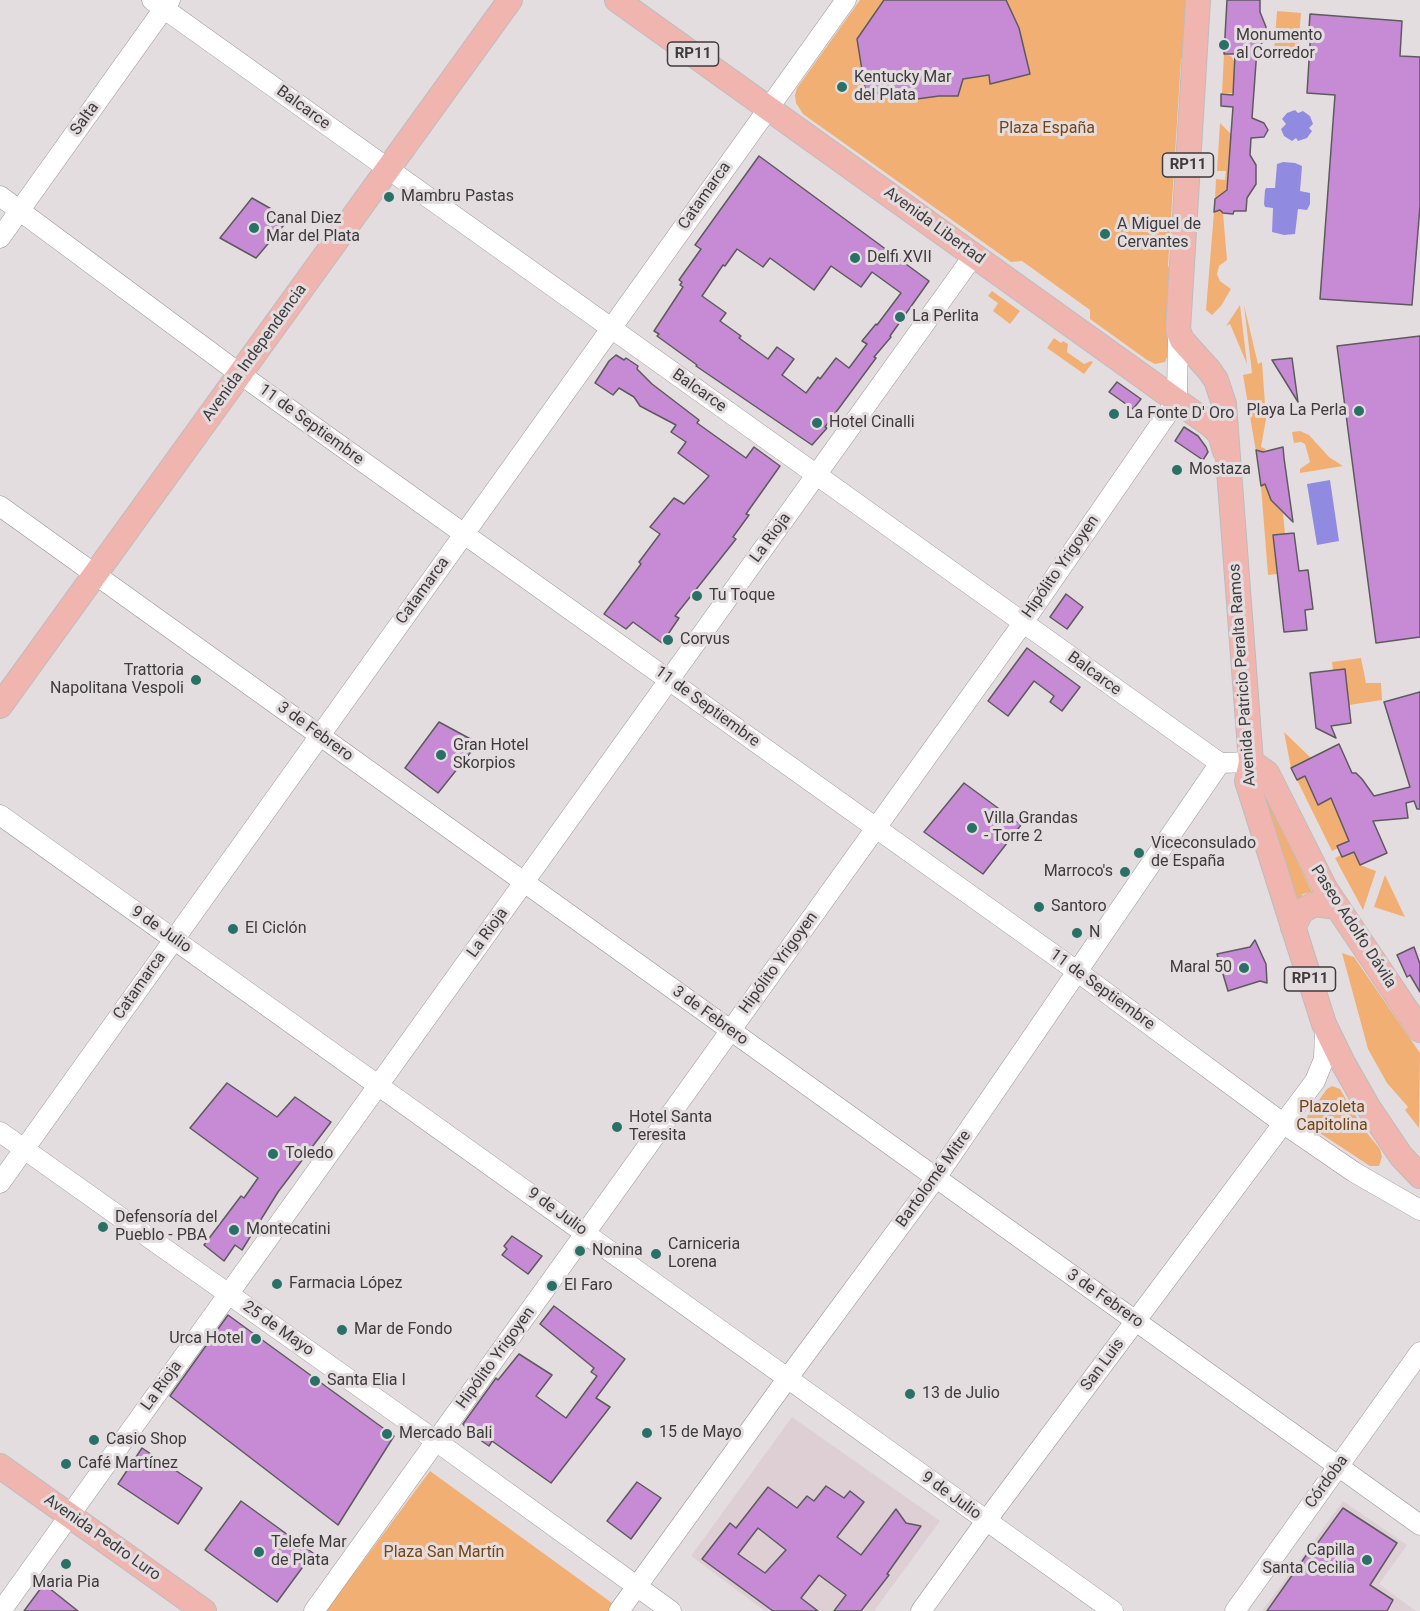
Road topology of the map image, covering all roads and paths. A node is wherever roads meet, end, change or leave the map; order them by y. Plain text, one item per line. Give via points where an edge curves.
1 (510, 0) edge
2 (617, 0) edge
3 (846, 0) edge
4 (1198, 0) edge
5 (162, 3) edge
6 (768, 108) junction
7 (388, 169) junction
8 (0, 196) edge
9 (20, 210) junction
10 (0, 238) edge
11 (974, 255) junction
12 (611, 328) junction
13 (1179, 330) junction
14 (240, 374) junction
15 (1177, 400) junction
16 (1228, 468) junction
17 (817, 475) junction
18 (0, 506) edge
19 (463, 535) junction
20 (94, 574) junction
21 (1023, 623) junction
22 (669, 680) junction
23 (0, 706) edge
24 (319, 735) junction
25 (1251, 762) junction
26 (1220, 763) junction
27 (0, 815) edge
28 (876, 828) junction
29 (524, 883) junction
30 (1336, 907) junction
31 (1293, 928) junction
32 (173, 939) junction
33 (1078, 972) junction
34 (1324, 1024) junction
35 (1420, 1030) edge
36 (730, 1031) junction
37 (379, 1085) junction
38 (1284, 1124) junction
39 (0, 1132) edge
40 (24, 1150) junction
41 (1420, 1176) edge
42 (935, 1179) junction
43 (0, 1183) edge
44 (1420, 1210) edge
45 (585, 1233) junction
46 (228, 1295) junction
47 (1137, 1321) junction
48 (1420, 1352) edge
49 (787, 1378) junction
50 (436, 1441) junction
51 (0, 1466) edge
52 (1338, 1467) junction
53 (70, 1516) junction
54 (986, 1521) junction
55 (1420, 1525) edge
56 (637, 1586) junction
57 (1, 1611) edge
58 (204, 1611) edge
59 (314, 1611) edge
60 (619, 1611) edge
61 (671, 1611) edge
62 (921, 1611) edge
63 (1113, 1611) edge
64 (1235, 1611) edge

1 - 7 main road, Avenida Independencia
2 - 6 main road, Avenida Libertad / RP11
3 - 6 street, Catamarca
4 - 13 main road, RP11
5 - 7 street, Balcarce
5 - 9 street, Salta
6 - 11 main road, Avenida Libertad / RP11
6 - 12 street, Catamarca
7 - 12 street, Balcarce
7 - 14 main road, Avenida Independencia
8 - 9 street, 11 de Septiembre
9 - 10 street, Salta
9 - 14 street, 11 de Septiembre
11 - 15 main road, Avenida Libertad / RP11
11 - 17 street, La Rioja
12 - 17 street, Balcarce
12 - 19 street, Catamarca
13 - 15 street
13 - 16 main road, Avenida Patricio Peralta Ramos / RP11 via 1182,340 1209,370 1221,392
14 - 19 street, 11 de Septiembre
14 - 20 main road, Avenida Independencia
15 - 16 main road, Avenida Libertad / RP11 via 1216,429 1223,440
15 - 21 street, Hipólito Yrigoyen
16 - 25 main road, Avenida Patricio Peralta Ramos / RP11
17 - 21 street, Balcarce
17 - 22 street, La Rioja
18 - 20 street, 3 de Febrero
19 - 22 street, 11 de Septiembre
19 - 24 street, Catamarca
20 - 23 main road, Avenida Independencia
20 - 24 street, 3 de Febrero
21 - 26 street, Balcarce
21 - 28 street, Hipólito Yrigoyen
22 - 28 street, 11 de Septiembre
22 - 29 street, La Rioja
24 - 29 street, 3 de Febrero
24 - 32 street, Catamarca
25 - 26 street
25 - 30 main road, Paseo Adolfo Dávila via 1267,772
25 - 31 main road, Avenida Patricio Peralta Ramos / RP11 via 1247,781
26 - 33 street, Bartolomé Mitre
27 - 32 street, 9 de Julio
28 - 33 street, 11 de Septiembre
28 - 36 street, Hipólito Yrigoyen
29 - 36 street, 3 de Febrero
29 - 37 street, La Rioja
30 - 31 main road via 1315,904 1301,912
30 - 35 main road, Paseo Adolfo Dávila
31 - 34 main road, Avenida Patricio Peralta Ramos / RP11
32 - 37 street, 9 de Julio
32 - 40 street, Catamarca
33 - 38 street, 11 de Septiembre
33 - 42 street, Bartolomé Mitre
34 - 38 street, San Luis via 1321,1070
34 - 41 main road, Avenida Patricio Peralta Ramos / RP11 via 1368,1107 1401,1156
36 - 42 street, 3 de Febrero
36 - 45 street, Hipólito Yrigoyen
37 - 45 street, 9 de Julio
37 - 46 street, La Rioja
38 - 44 street, 11 de Septiembre via 1354,1172
38 - 47 street, San Luis
39 - 40 street, 25 de Mayo
40 - 43 street, Catamarca
40 - 46 street, 25 de Mayo
42 - 47 street, 3 de Febrero
42 - 49 street, Bartolomé Mitre
45 - 49 street, 9 de Julio
45 - 50 street, Hipólito Yrigoyen
46 - 50 street, 25 de Mayo
46 - 53 street, La Rioja
47 - 52 street, 3 de Febrero
47 - 54 street, San Luis
48 - 52 street, Córdoba
49 - 54 street, 9 de Julio
49 - 56 street, Bartolomé Mitre
50 - 56 street, 25 de Mayo
50 - 59 street, Hipólito Yrigoyen
51 - 53 main road, Avenida Pedro Luro
52 - 55 street, 3 de Febrero
52 - 64 street, Córdoba
53 - 57 street, La Rioja
53 - 58 main road, Avenida Pedro Luro
54 - 62 street, San Luis
54 - 63 street, 9 de Julio
56 - 60 street, Bartolomé Mitre
56 - 61 street, 25 de Mayo

